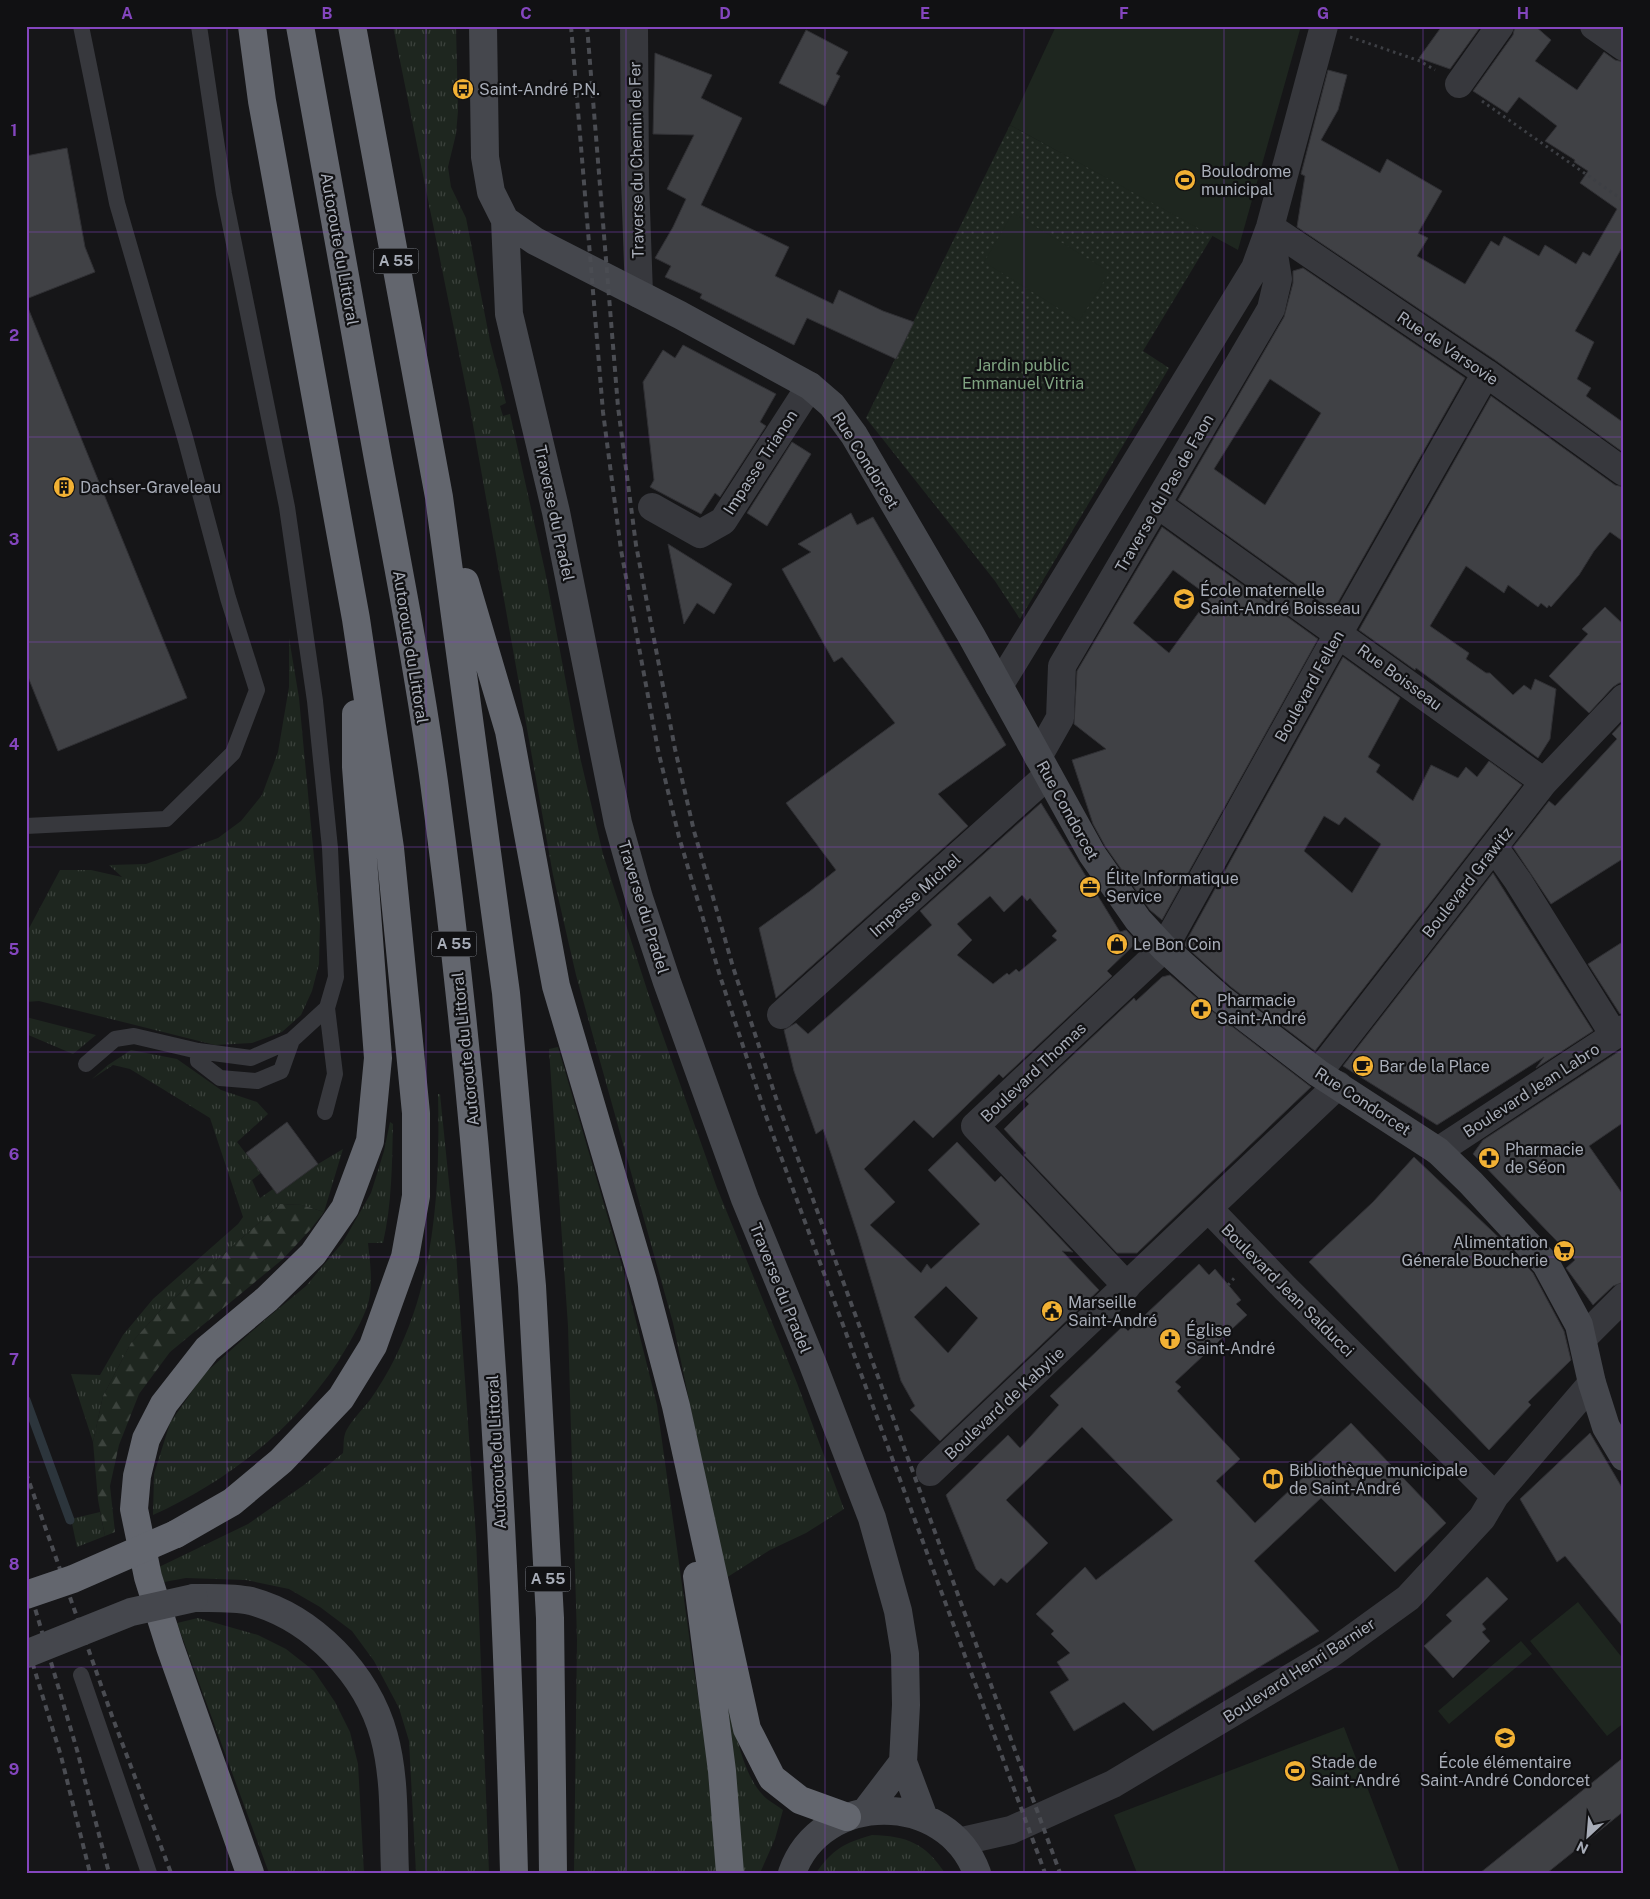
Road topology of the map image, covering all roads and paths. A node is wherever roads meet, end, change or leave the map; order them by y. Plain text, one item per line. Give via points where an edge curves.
1 (81, 26) edge
2 (199, 26) edge
3 (252, 26) edge
4 (300, 26) edge
5 (352, 26) edge
6 (483, 26) edge
7 (634, 26) edge
8 (1324, 26) edge
9 (1500, 26) edge
10 (1594, 26) edge
11 (1624, 48) edge
12 (1459, 84) dead end
13 (505, 220) junction
14 (1270, 226) junction
15 (638, 294) junction
16 (1486, 373) junction
17 (810, 386) junction
18 (1624, 472) edge
19 (439, 497) junction
20 (1157, 504) junction
21 (652, 507) dead end
22 (356, 619) junction
23 (1338, 633) junction
24 (998, 686) junction
25 (1624, 698) edge
26 (1043, 766) junction
27 (1544, 782) junction
28 (26, 826) edge
29 (1494, 847) junction
30 (1164, 948) junction
31 (327, 1008) junction
32 (781, 1015) dead end
33 (1619, 1032) edge
34 (292, 1040) junction
35 (198, 1051) junction
36 (86, 1064) dead end
37 (1328, 1079) junction
38 (324, 1112) dead end
39 (1438, 1150) junction
40 (1209, 1209) junction
41 (1127, 1286) junction
42 (1624, 1297) edge
43 (1583, 1338) junction
44 (1592, 1383) junction
45 (676, 1406) junction
46 (1624, 1458) edge
47 (930, 1472) dead end
48 (1495, 1496) junction
49 (26, 1595) edge
50 (26, 1654) edge
51 (81, 1675) dead end
52 (903, 1762) junction
53 (856, 1814) junction
54 (924, 1818) junction
55 (958, 1842) junction
56 (149, 1873) edge
57 (250, 1873) edge
58 (395, 1873) edge
59 (514, 1873) edge
60 (553, 1873) edge
61 (730, 1873) edge
62 (792, 1873) edge
63 (977, 1873) edge

1 - 28 lane via 117,203 257,690 233,753 166,819
2 - 31 lane via 224,194 287,506 315,701 330,848 336,977
3 - 22 highway via 262,101
4 - 59 highway, Autoroute du Littoral / A 55 via 433,777 463,1011 489,1312
5 - 19 highway, A 55
6 - 13 main road, Traverse du Pradel via 486,157 491,192
7 - 15 street, Traverse du Chemin de Fer
8 - 14 street, Traverse du Pas de Faon
9 - 12 street
10 - 11 street
13 - 15 main road, Rue Condorcet via 535,241
13 - 52 main road, Traverse du Pradel via 509,314 556,512 618,823 667,982 745,1200 872,1518 898,1612 905,1654
14 - 16 street, Rue de Varsovie
14 - 20 street, Traverse du Pas de Faon via 1278,279 1271,309
14 - 24 street, Traverse du Pas de Faon via 1255,268
15 - 17 main road, Rue Condorcet
16 - 18 street, Rue de Varsovie
16 - 23 street, Boulevard Fellen
17 - 21 street, Impasse Trianon via 722,520 700,534
17 - 24 main road, Rue Condorcet via 832,404 854,435
19 - 45 highway via 508,731 556,986 643,1281
19 - 60 highway, A 55 via 506,993 532,1286 550,1618
20 - 23 street, Rue Boisseau
20 - 26 street, Traverse du Pas de Faon via 1062,666 1060,718
22 - 49 highway, bridge via 390,848 416,1113 416,1196 405,1257 373,1346 341,1398 281,1461 232,1502 176,1534 73,1579
22 - 57 highway via 356,767 378,1058 370,1141 345,1208 313,1254 267,1299 207,1349 164,1404 146,1439 137,1476 134,1509 148,1577 170,1647
23 - 27 street, Rue Boisseau
23 - 30 street, Boulevard Fellen
24 - 26 main road, Rue Condorcet
25 - 27 street, Boulevard Grawitz
26 - 30 main road, Rue Condorcet via 1092,854 1138,920
26 - 32 street, Impasse Michel
27 - 29 street, Boulevard Grawitz
29 - 33 street
29 - 37 street, Boulevard Grawitz
30 - 37 main road, Rue Condorcet via 1221,999
30 - 41 street, Boulevard Thomas via 975,1126
31 - 34 lane
31 - 38 lane via 335,1074
33 - 39 street, Boulevard Jean Labro
34 - 35 lane via 251,1058
34 - 35 lane via 281,1071 257,1081 220,1078 198,1061
35 - 36 lane via 134,1036 116,1039
37 - 39 main road, Rue Condorcet
37 - 40 street, Boulevard Jean Salducci
39 - 43 main road, Rue Condorcet via 1546,1264
40 - 41 street, Boulevard de Kabylie
40 - 48 street, Boulevard Jean Salducci
41 - 47 street, Boulevard de Kabylie
42 - 43 street
43 - 44 main road, Rue Condorcet
44 - 46 main road, Rue Condorcet via 1606,1427
44 - 48 street, Boulevard Henri Barnier
45 - 53 highway via 747,1730 772,1778 800,1800
45 - 61 highway via 722,1771
48 - 55 street, Boulevard Henri Barnier via 1482,1518 1408,1598 1332,1653 1114,1784 1011,1830
50 - 58 main road, bridge via 131,1612 194,1598 250,1601 309,1628 351,1671 369,1698 384,1736 391,1779
51 - 56 lane
52 - 53 main road
52 - 54 main road, Traverse du Pradel
53 - 54 main road via 885,1810
53 - 62 main road via 818,1834 796,1860
54 - 55 main road
55 - 63 main road

